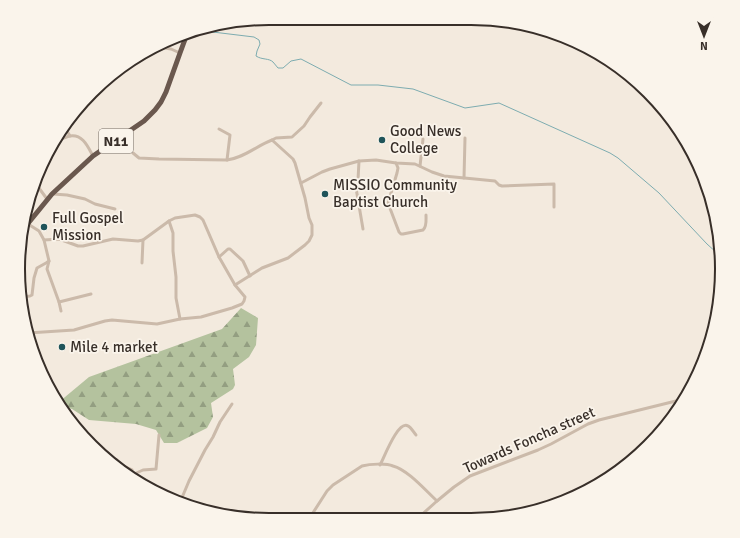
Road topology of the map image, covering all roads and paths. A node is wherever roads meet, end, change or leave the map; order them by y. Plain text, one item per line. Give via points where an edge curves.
1 (185, 41) edge
2 (166, 48) edge
3 (180, 53) junction
4 (321, 102) dead end
5 (219, 128) dead end
6 (67, 131) edge
7 (70, 136) junction
8 (465, 138) dead end
9 (63, 139) edge
10 (423, 139) dead end
11 (272, 140) junction
12 (113, 144) junction
13 (93, 156) junction
14 (227, 160) junction
15 (359, 161) junction
16 (396, 163) junction
17 (420, 166) junction
18 (464, 178) junction
19 (301, 183) junction
20 (39, 188) edge
21 (52, 194) junction
22 (47, 199) junction
23 (554, 208) dead end
24 (115, 209) dead end
25 (426, 215) dead end
26 (30, 221) edge
27 (169, 221) junction
28 (29, 225) edge
29 (362, 229) dead end
30 (44, 240) junction
31 (143, 240) junction
32 (219, 257) junction
33 (49, 261) junction
34 (142, 264) dead end
35 (250, 276) junction
36 (235, 285) junction
37 (91, 294) dead end
38 (27, 296) edge
39 (59, 302) junction
40 (61, 311) dead end
41 (180, 319) junction
42 (33, 333) edge
43 (676, 401) edge
44 (232, 404) dead end
45 (159, 435) dead end
46 (416, 436) dead end
47 (380, 465) junction
48 (136, 474) edge
49 (183, 497) edge
50 (437, 501) junction
51 (313, 513) edge
52 (424, 513) edge

1 - 3 highway, N11
2 - 3 street
3 - 12 highway, N11 via 166,92 158,106 144,122
4 - 11 street via 304,126 292,137
5 - 14 street via 230,135
6 - 7 street
7 - 9 street
7 - 13 street via 84,140
8 - 18 street
10 - 17 street
11 - 14 street via 237,158
11 - 19 street via 293,159
12 - 13 highway, N11
12 - 14 street via 127,148 139,158
13 - 21 highway, N11
15 - 16 street
15 - 19 street via 326,171
15 - 29 street via 356,188
16 - 17 street
16 - 25 street via 398,168 388,203 399,232 403,234 425,229
17 - 18 street via 440,175
18 - 23 street via 495,181 502,186 554,184
19 - 35 street via 312,231 309,241 288,258 262,268
20 - 22 street
21 - 22 highway, N11
21 - 24 street via 85,199
22 - 26 highway, N11
27 - 31 street
27 - 32 street via 195,215 200,217
27 - 41 street via 173,233 176,298
28 - 30 street via 39,231
30 - 31 street via 59,239 83,246 113,239
30 - 33 street
31 - 34 street
32 - 35 street via 230,249 243,261
32 - 36 street
33 - 38 street via 37,268 32,296
33 - 39 street via 47,269
35 - 36 street
36 - 41 street via 245,297 242,304 201,317
37 - 39 street
39 - 40 street
41 - 42 street via 157,324 112,320 74,330
43 - 50 street, Towards Foncha street via 588,424 538,450 470,476
44 - 49 street via 205,450
45 - 48 street via 156,469
46 - 47 street via 408,425 402,426 391,441
47 - 50 street via 394,466 407,473
47 - 51 street via 362,466 333,485
50 - 52 street, Towards Foncha street

